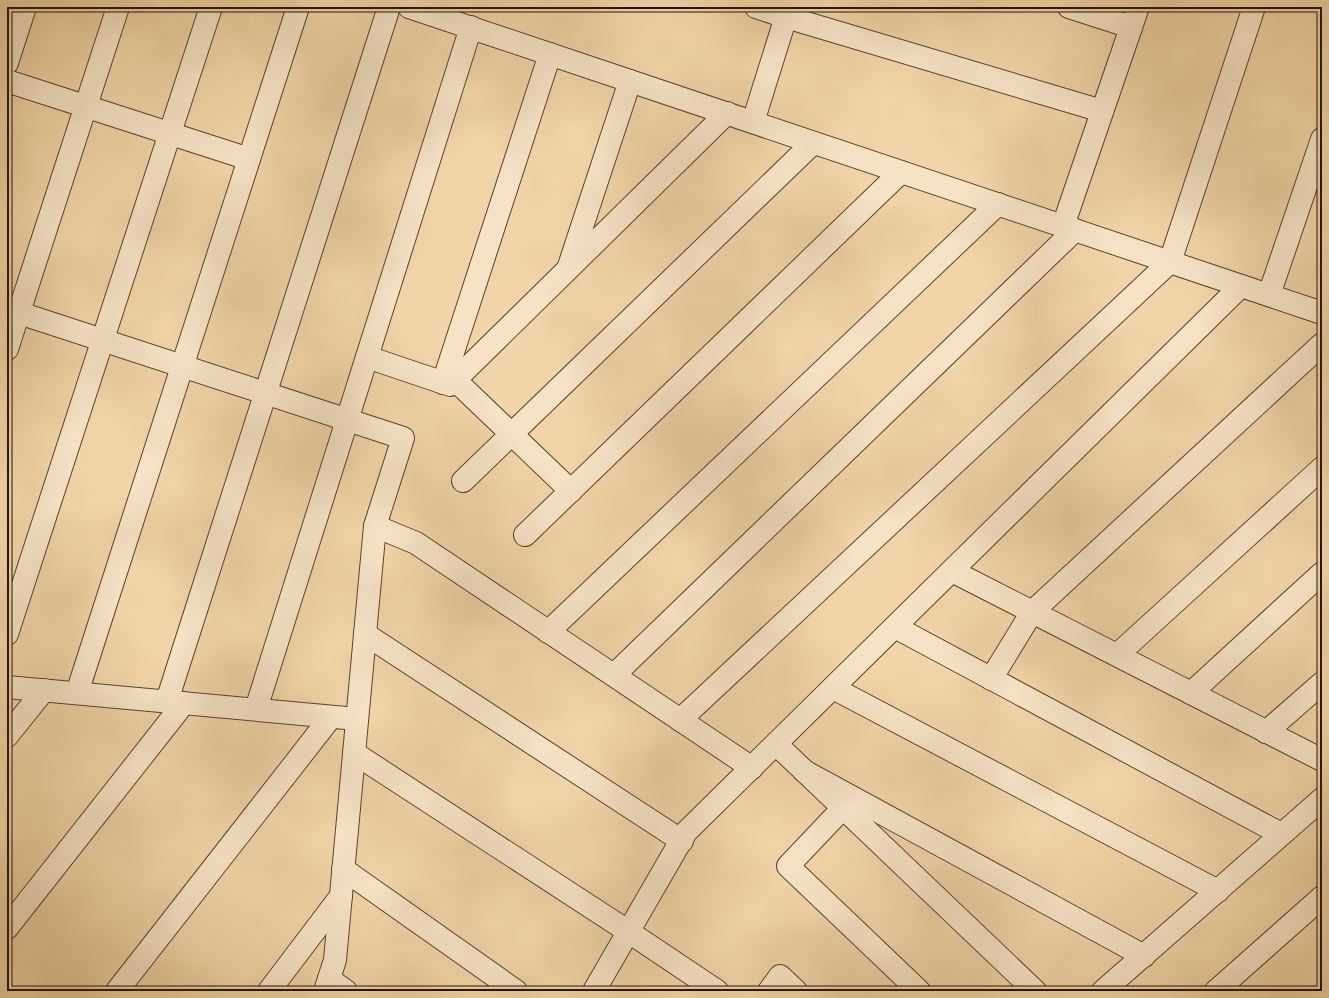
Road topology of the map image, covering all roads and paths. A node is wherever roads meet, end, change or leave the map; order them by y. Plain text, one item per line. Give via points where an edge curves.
1 (25, 7) edge
2 (118, 7) edge
3 (211, 7) edge
4 (298, 7) edge
5 (389, 7) edge
6 (756, 7) edge
7 (1069, 7) edge
8 (1138, 7) edge
9 (1254, 7) edge
10 (417, 8) edge
11 (788, 12) edge
12 (471, 28) junction
13 (1131, 28) junction
14 (550, 54) junction
15 (7, 63) edge
16 (7, 81) edge
17 (630, 81) junction
18 (86, 107) junction
19 (1102, 111) junction
20 (727, 113) junction
21 (752, 122) junction
22 (170, 134) junction
23 (1322, 139) edge
24 (813, 142) junction
25 (249, 159) junction
26 (901, 172) junction
27 (1315, 181) edge
28 (998, 204) junction
29 (1069, 228) junction
30 (1170, 262) junction
31 (568, 270) junction
32 (1241, 286) junction
33 (1269, 295) junction
34 (13, 311) edge
35 (1322, 313) edge
36 (103, 340) junction
37 (1322, 344) edge
38 (7, 349) edge
39 (367, 358) junction
40 (182, 366) junction
41 (449, 381) junction
42 (265, 393) junction
43 (347, 420) junction
44 (511, 434) junction
45 (1322, 468) edge
46 (463, 481) dead end
47 (570, 492) junction
48 (375, 526) junction
49 (525, 535) dead end
50 (952, 571) junction
51 (1322, 573) edge
52 (1032, 612) junction
53 (895, 627) junction
54 (548, 632) junction
55 (7, 634) edge
56 (365, 634) junction
57 (1117, 655) junction
58 (614, 676) junction
59 (991, 679) junction
60 (1322, 682) edge
61 (7, 687) edge
62 (833, 688) junction
63 (44, 690) junction
64 (77, 693) junction
65 (1191, 693) junction
66 (176, 702) junction
67 (256, 709) junction
68 (331, 717) junction
69 (357, 719) junction
70 (680, 720) junction
71 (1266, 732) junction
72 (7, 736) edge
73 (776, 744) junction
74 (354, 753) junction
75 (1322, 760) edge
76 (752, 768) junction
77 (804, 771) junction
78 (1322, 798) edge
79 (843, 808) junction
80 (1281, 834) junction
81 (682, 841) junction
82 (343, 869) junction
83 (1218, 890) junction
84 (341, 896) junction
85 (1322, 897) edge
86 (7, 928) edge
87 (629, 932) junction
88 (1144, 956) junction
89 (333, 987) edge
90 (117, 991) edge
91 (268, 991) edge
92 (516, 991) edge
93 (594, 991) edge
94 (717, 991) edge
95 (769, 991) edge
96 (796, 991) edge
97 (919, 991) edge
98 (1035, 991) edge
99 (1103, 991) edge
100 (1216, 991) edge

1 - 15 street
2 - 18 street
3 - 22 street
4 - 25 street
5 - 42 street
6 - 11 street
7 - 13 street
8 - 13 street
9 - 30 street
10 - 12 street
11 - 19 street
11 - 21 street
12 - 14 street
12 - 39 street
13 - 19 street
14 - 17 street
14 - 41 street
16 - 18 street
17 - 20 street
17 - 31 street
18 - 22 street
18 - 34 street
19 - 29 street
20 - 21 street
20 - 31 street
21 - 24 street
22 - 25 street
22 - 36 street
23 - 27 street
24 - 26 street
24 - 44 street
25 - 40 street
26 - 28 street
26 - 47 street
27 - 33 street
28 - 29 street
28 - 54 street
29 - 30 street
29 - 58 street
30 - 32 street
30 - 70 street
31 - 41 street
32 - 33 street
32 - 50 street
33 - 35 street
34 - 36 street
34 - 38 street
36 - 40 street
36 - 55 street
37 - 52 street
39 - 41 street
39 - 43 street
40 - 42 street
40 - 64 street
41 - 44 street
42 - 43 street
42 - 66 street
43 - 48 street via 403,438
43 - 67 street
44 - 46 street
44 - 47 street
45 - 57 street
47 - 49 street
48 - 54 street via 416,543
48 - 56 street
50 - 52 street
50 - 53 street
51 - 65 street
52 - 57 street
52 - 59 street
53 - 59 street
53 - 62 street
54 - 58 street
56 - 69 street
56 - 81 street
57 - 65 street
58 - 70 street
59 - 80 street
60 - 71 street
61 - 63 street
62 - 73 street
62 - 83 street
63 - 64 street
63 - 72 street
64 - 66 street
65 - 71 street
66 - 67 street
66 - 86 street
67 - 68 street
68 - 69 street
68 - 90 street
69 - 74 street
70 - 76 street
71 - 75 street
73 - 76 street
73 - 77 street
74 - 82 street
74 - 87 street
76 - 81 street via 686,832
77 - 79 street
77 - 88 street
78 - 80 street
79 - 97 street via 788,866
79 - 98 street
80 - 83 street
81 - 87 street
82 - 84 street
82 - 92 street
83 - 88 street
84 - 89 street
84 - 91 street
85 - 100 street
87 - 93 street
87 - 94 street
88 - 99 street
95 - 96 street via 780,976

